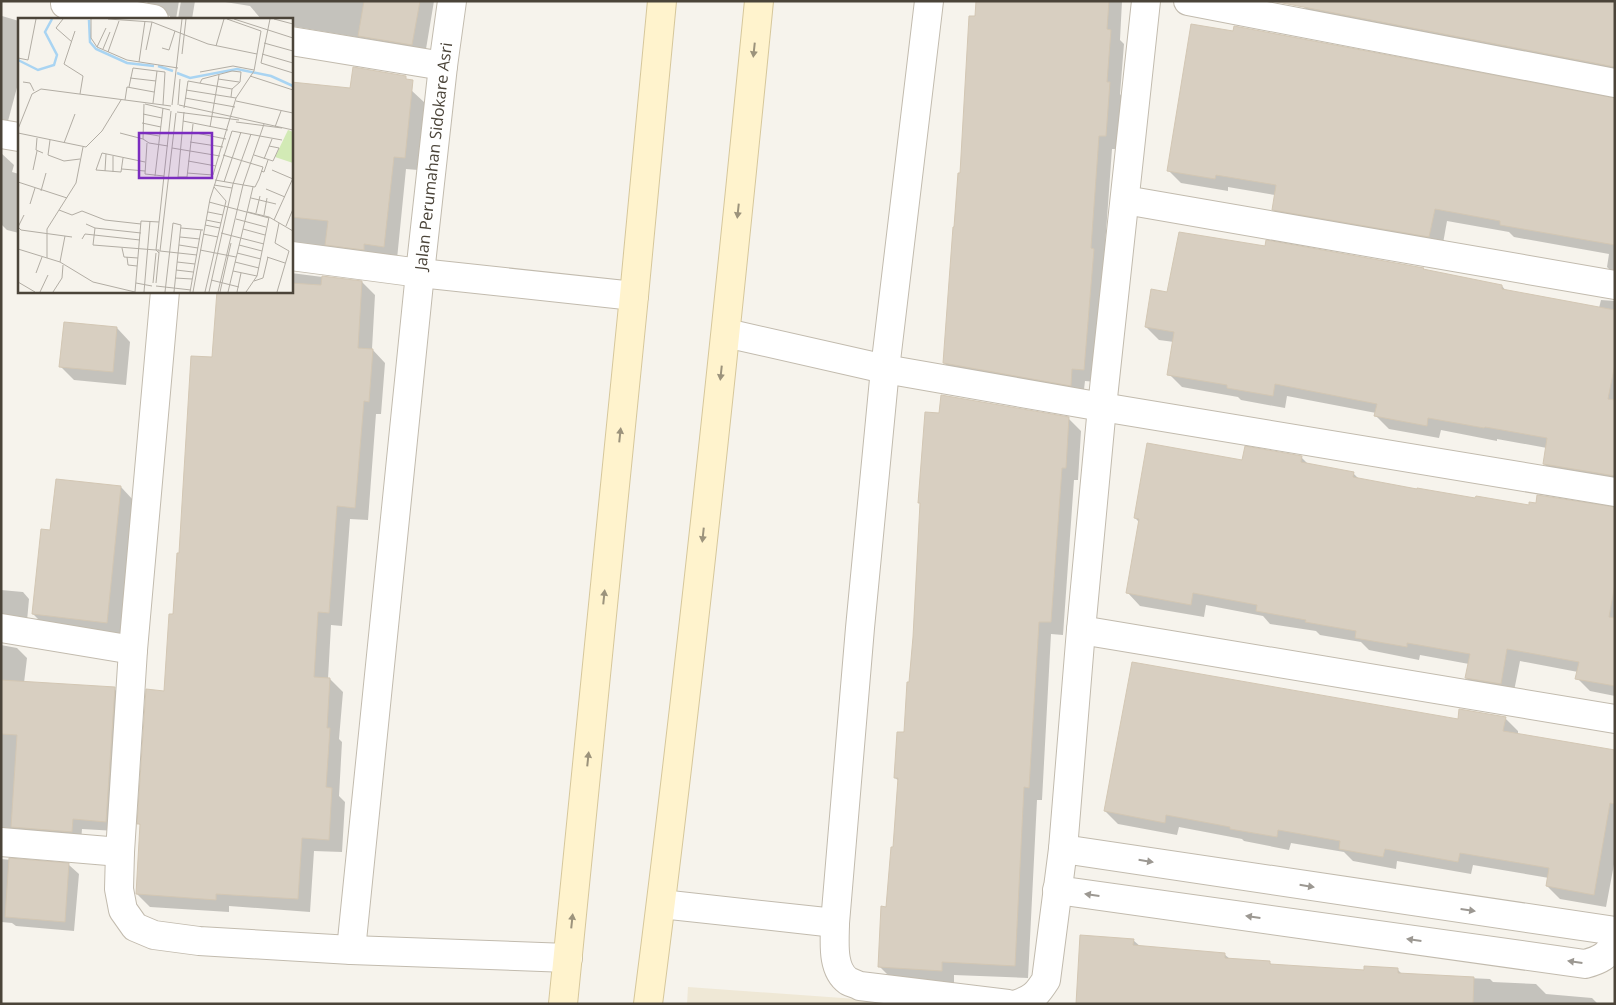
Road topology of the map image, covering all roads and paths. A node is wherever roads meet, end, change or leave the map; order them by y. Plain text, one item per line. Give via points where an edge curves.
1 (452, 1) edge
2 (662, 1) edge
3 (759, 1) edge
4 (929, 1) edge
5 (1146, 1) edge
6 (1188, 1) edge
7 (65, 8) edge
8 (146, 18) edge
9 (292, 41) edge
10 (443, 66) junction
11 (1615, 83) edge
12 (1, 134) edge
13 (18, 137) edge
14 (1125, 200) junction
15 (292, 256) edge
16 (420, 273) junction
17 (1615, 285) edge
18 (165, 292) edge
19 (634, 296) junction
20 (726, 333) junction
21 (885, 369) junction
22 (1102, 407) junction
23 (1615, 492) edge
24 (1, 628) edge
25 (1081, 630) junction
26 (133, 650) junction
27 (1615, 719) edge
28 (1, 842) edge
29 (1064, 849) junction
30 (120, 852) junction
31 (1057, 890) junction
32 (1390, 898) junction
33 (661, 904) junction
34 (835, 922) junction
35 (1615, 931) edge
36 (1380, 935) junction
37 (1615, 942) edge
38 (351, 950) junction
39 (568, 958) junction
40 (563, 1004) edge
41 (648, 1004) edge
42 (1008, 1004) edge
43 (1016, 1004) edge

1 - 10 street, Jalan Perumahan Sidokare Asri
2 - 19 main road
3 -> 20 main road
4 - 21 street
5 - 14 street
6 - 11 street
7 - 8 street
9 - 10 street
10 - 16 street, Jalan Perumahan Sidokare Asri
12 - 13 street
14 - 17 street
14 - 22 street
15 - 16 street, Jalan Perumahan Sidokare Asri
16 - 19 street
16 - 38 street
18 - 26 street
39 -> 19 main road
20 - 21 street
20 -> 33 main road
21 - 22 street
21 - 34 street
22 - 23 street
22 - 25 street
24 - 26 street
25 - 27 street
25 - 29 street
26 - 30 street
28 - 30 street
29 - 31 street
29 -> 32 street
30 - 38 street via 119,889 123,910 136,927 154,935 199,941
36 -> 31 street
31 - 43 street via 1046,980 1029,1000
32 -> 35 street
32 - 36 street
33 - 34 street
33 - 41 main road
34 - 42 street via 837,963 848,980 860,986
37 -> 36 street via 1610,952 1600,960 1586,964
38 - 39 street
39 - 40 main road

